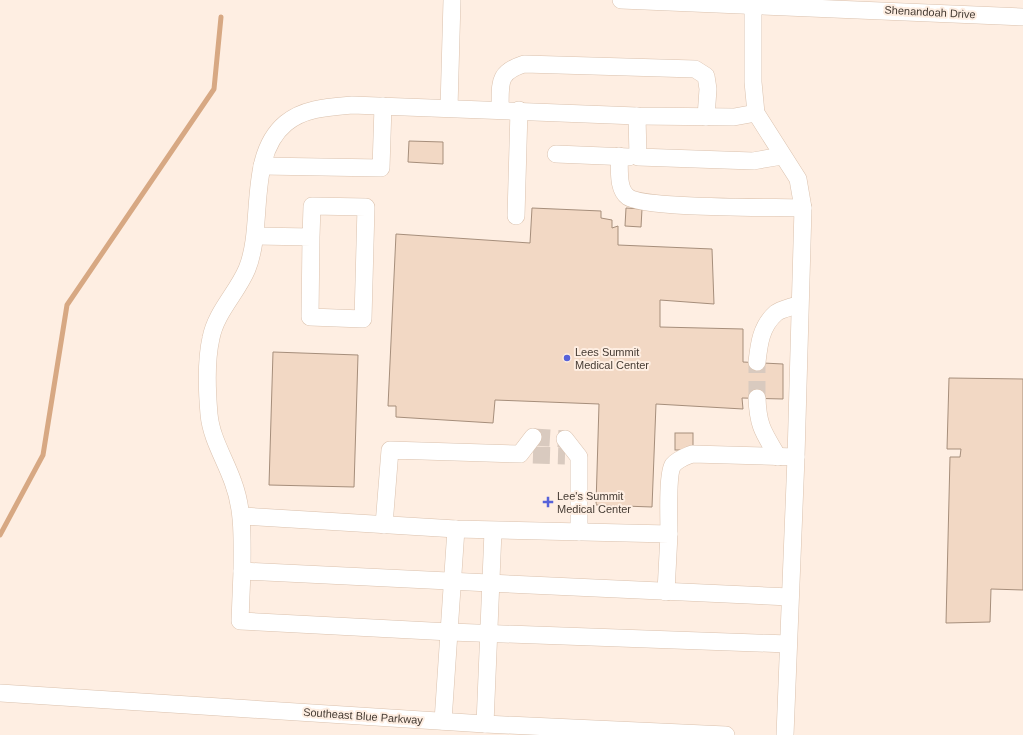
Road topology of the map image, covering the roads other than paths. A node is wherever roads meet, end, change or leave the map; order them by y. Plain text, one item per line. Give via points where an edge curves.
1 (452, 0) edge
2 (621, 0) edge
3 (753, 4) junction
4 (1023, 17) edge
5 (383, 106) junction
6 (449, 108) junction
7 (500, 110) junction
8 (519, 110) junction
9 (756, 113) junction
10 (637, 116) junction
11 (706, 117) junction
12 (556, 154) dead end
13 (619, 156) junction
14 (782, 156) junction
15 (638, 157) junction
16 (262, 166) junction
17 (803, 208) junction
18 (516, 216) dead end
19 (256, 236) junction
20 (311, 237) junction
21 (799, 304) junction
22 (757, 362) tunnel mouth
23 (757, 398) tunnel mouth
24 (533, 437) dead end
25 (565, 439) dead end
26 (778, 457) junction
27 (796, 457) junction
28 (242, 516) junction
29 (384, 525) junction
30 (456, 529) junction
31 (493, 530) junction
32 (579, 532) junction
33 (669, 534) junction
34 (242, 571) junction
35 (454, 580) junction
36 (490, 582) junction
37 (666, 592) junction
38 (790, 597) junction
39 (450, 632) junction
40 (488, 633) junction
41 (788, 644) junction
42 (0, 693) edge
43 (443, 721) junction
44 (485, 724) junction
45 (726, 735) edge
46 (785, 735) edge

1 - 6 street
2 - 3 street, Shenandoah Drive
3 - 4 street, Shenandoah Drive
3 - 9 street via 753,82
5 - 6 street
5 - 16 street via 352,105 315,109 292,120 286,123 270,142
5 - 16 street via 381,168
6 - 7 street
7 - 8 street
7 - 11 street via 502,79 510,68 524,64 695,69 706,76
8 - 10 street
8 - 18 street
9 - 11 street via 734,117
9 - 14 street
10 - 11 street
10 - 15 street
12 - 13 street
13 - 15 street
13 - 17 street via 621,189 629,197 646,202
14 - 15 street via 753,161
14 - 17 street via 798,179
16 - 19 street
17 - 21 street
19 - 20 street
19 - 28 street via 247,268 220,315 211,338 208,376 209,415 217,446 233,482
20 - 20 street via 310,317 363,319 366,207 312,206
21 - 22 street via 776,312 765,326
21 - 27 street
23 - 26 street via 762,430
24 - 29 street via 526,454 390,450
25 - 32 street via 572,457
26 - 27 street
26 - 33 street via 692,454 681,458 673,465 670,476
27 - 38 street
28 - 29 street
28 - 34 street
29 - 30 street
30 - 31 street
30 - 35 street
31 - 32 street
31 - 36 street
32 - 33 street
33 - 37 street
34 - 35 street
34 - 39 street via 240,621
35 - 36 street
35 - 39 street
36 - 37 street
36 - 40 street
37 - 38 street
38 - 41 street
39 - 40 street
39 - 43 street
40 - 41 street
40 - 44 street
41 - 46 street
42 - 43 street, Southeast Blue Parkway
43 - 44 street, Southeast Blue Parkway
44 - 45 street, Southeast Blue Parkway

